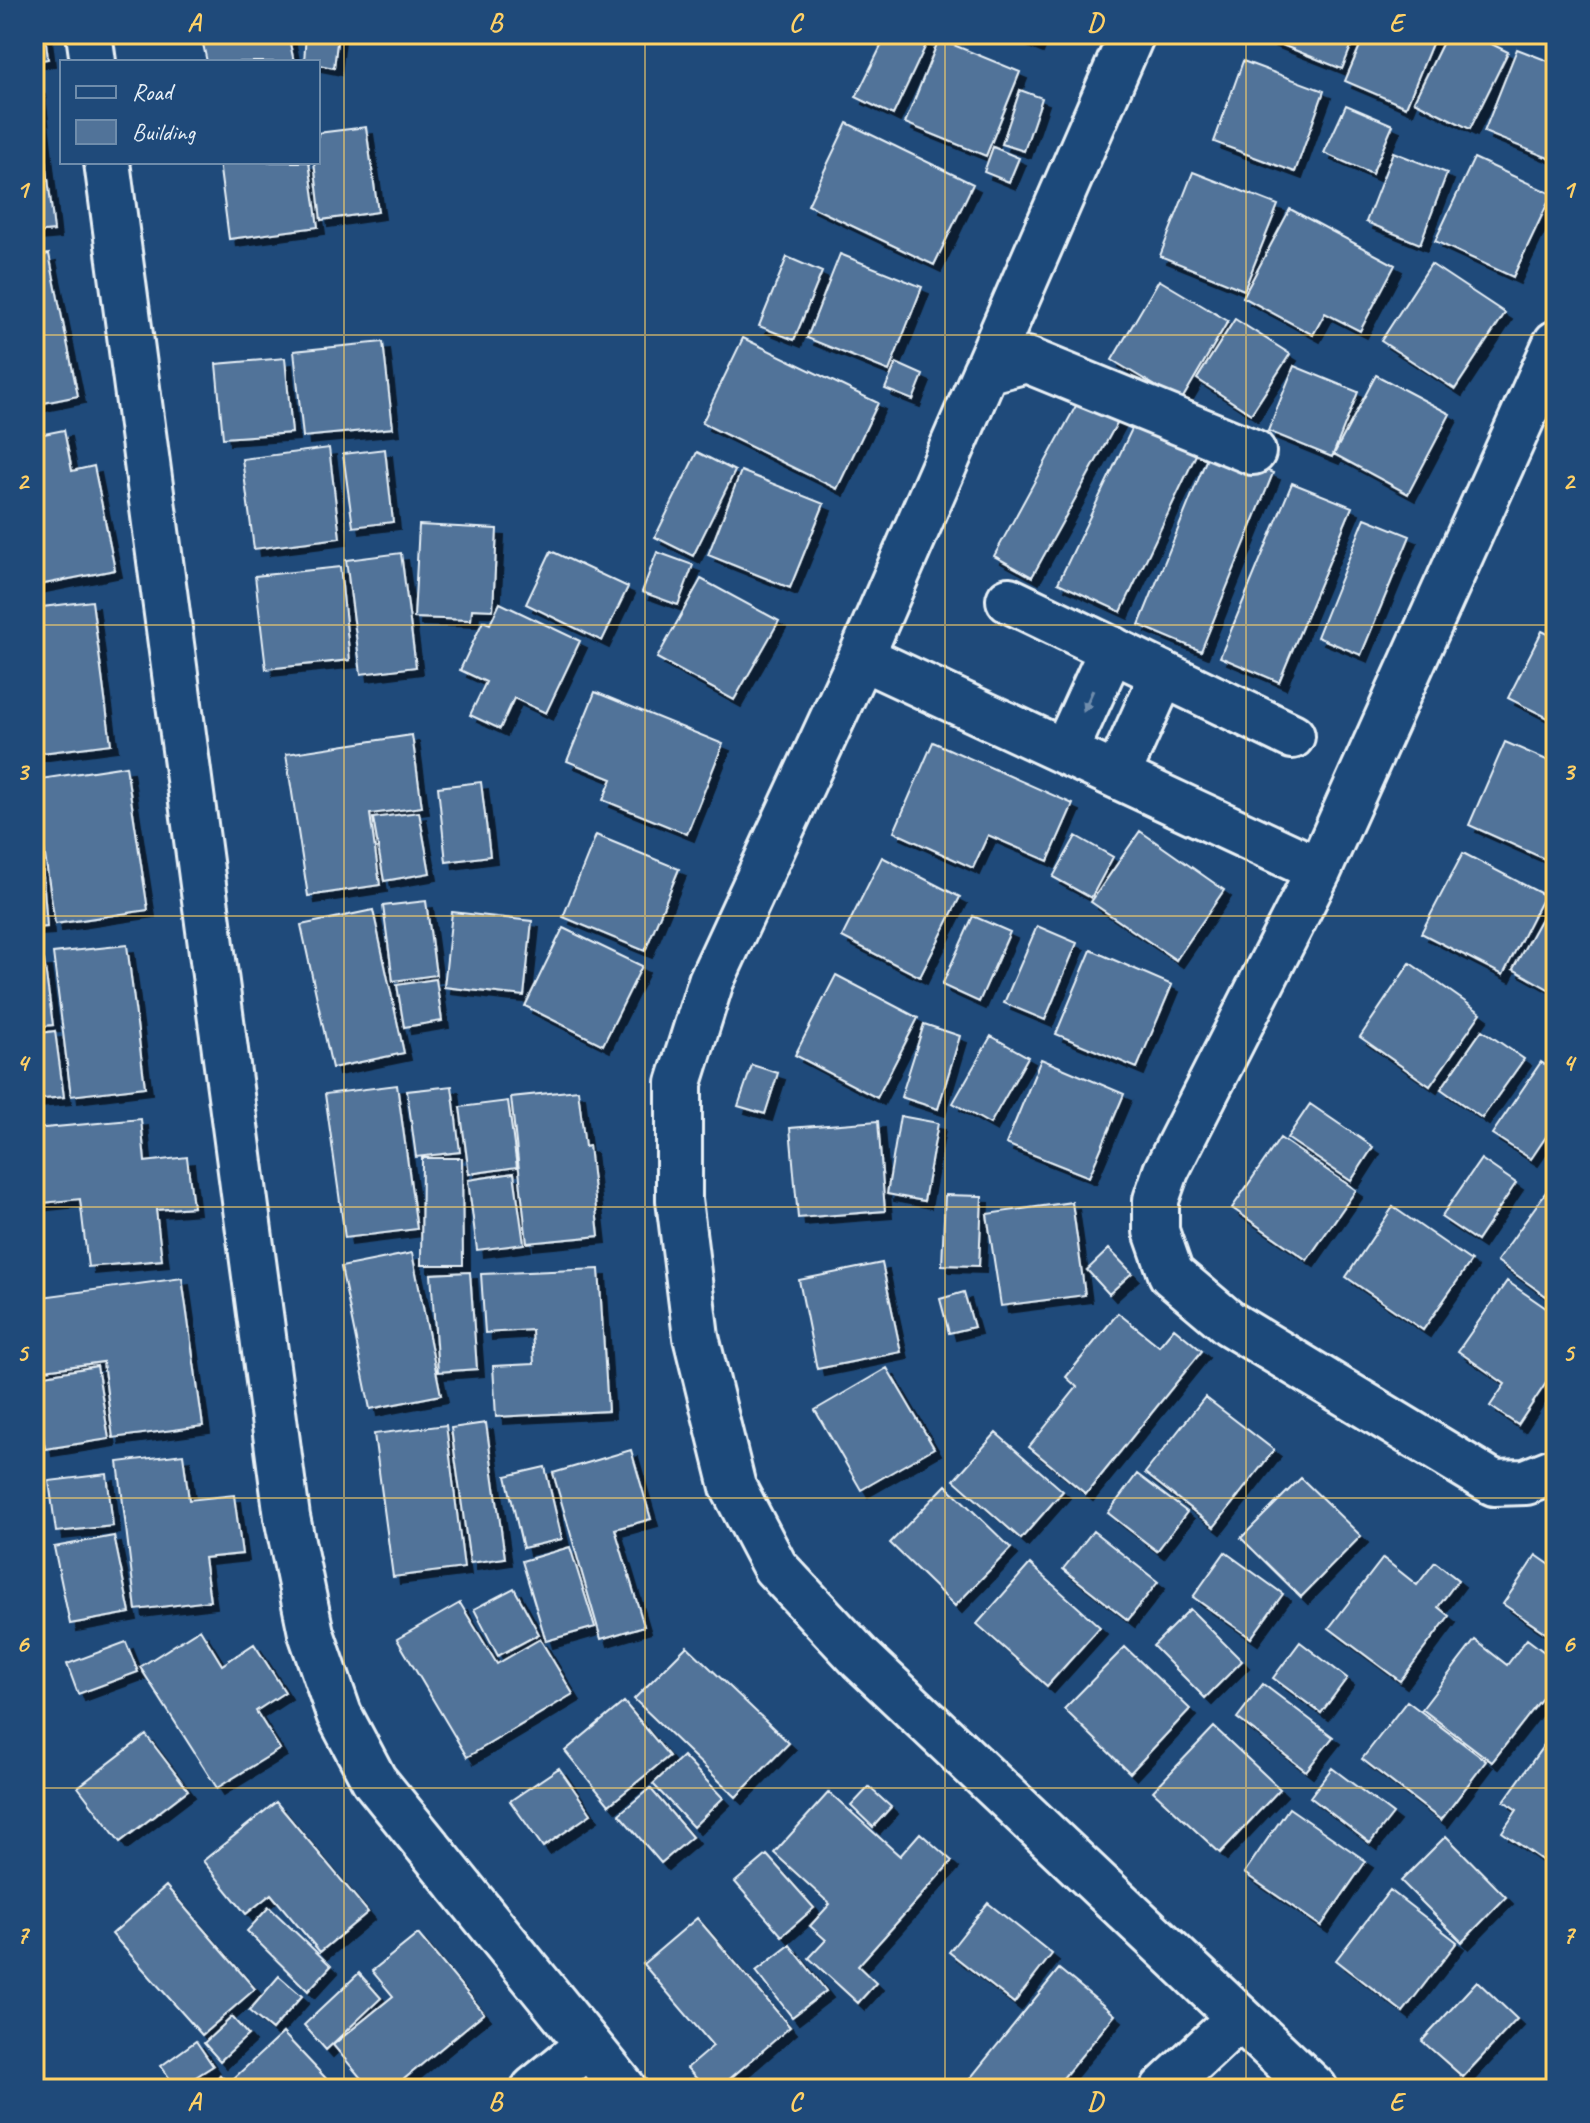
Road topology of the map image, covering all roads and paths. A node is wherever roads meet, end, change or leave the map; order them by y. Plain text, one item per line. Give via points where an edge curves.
1 (89, 34) edge
2 (1132, 34) edge
3 (93, 60) edge
4 (107, 164) edge
5 (1556, 343) edge
6 (985, 371) junction
7 (1253, 452) dead end
8 (1009, 600) dead end
9 (1112, 649) junction
10 (861, 657) junction
11 (1163, 674) junction
12 (1292, 736) dead end
13 (1065, 752) junction
14 (1117, 776) junction
15 (1319, 870) junction
16 (1556, 1470) edge
17 (1239, 2018) junction
18 (587, 2046) junction
19 (534, 2089) edge
20 (624, 2089) edge
21 (1163, 2089) edge
22 (1315, 2089) edge

1 - 3 street
2 - 6 street
4 - 18 street via 285,1501 311,1633 339,1714 374,1780
5 - 15 street
6 - 7 street via 1027,360
6 - 10 street
8 - 9 street
9 - 11 street
9 -> 13 street
10 - 13 street
10 - 17 street via 711,981 679,1083 679,1200 696,1337 733,1487 775,1567 860,1658
11 - 12 street
11 - 14 street
13 - 14 street
14 - 15 street
15 - 16 street via 1166,1171 1156,1200 1156,1231 1171,1274 1229,1323 1494,1483 1526,1482
17 - 21 street
17 - 22 street
18 - 19 street
18 - 20 street

